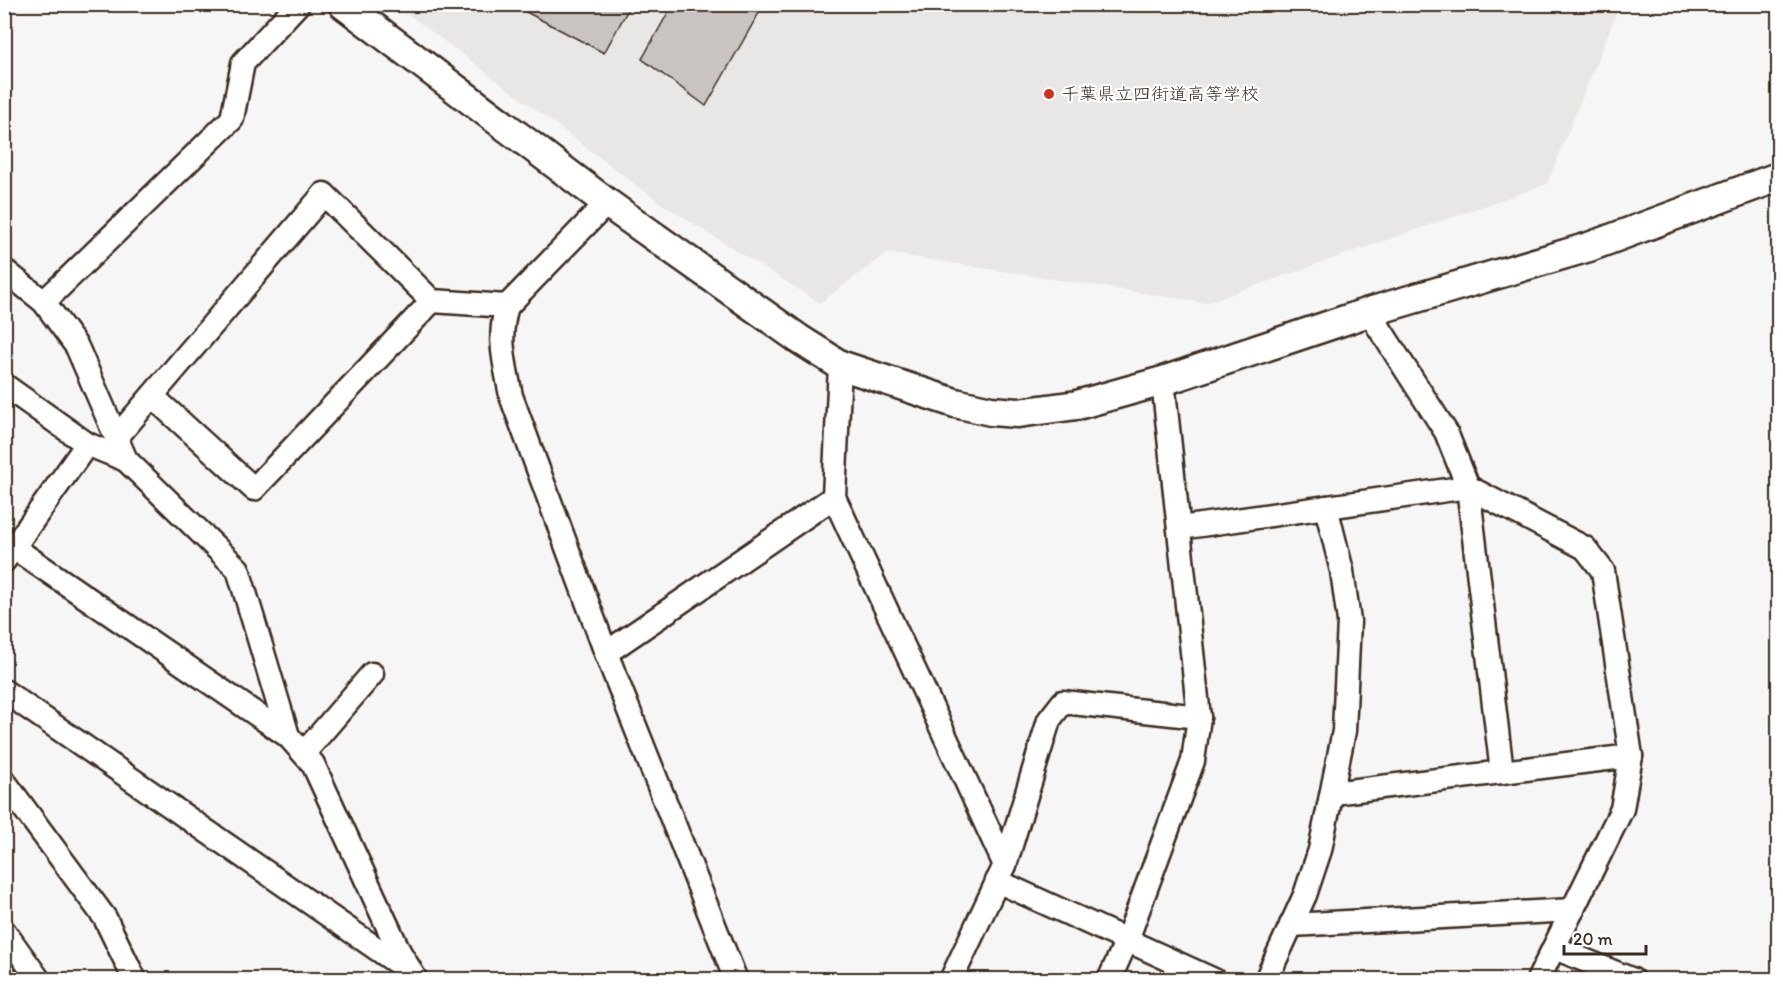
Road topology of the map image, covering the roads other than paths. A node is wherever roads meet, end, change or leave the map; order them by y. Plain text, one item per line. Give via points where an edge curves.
1 (298, 4) edge
2 (343, 4) edge
3 (1771, 186) edge
4 (607, 203) junction
5 (4, 270) edge
6 (432, 301) junction
7 (44, 302) junction
8 (507, 306) junction
9 (1369, 312) junction
10 (840, 365) junction
11 (1163, 381) junction
12 (4, 386) edge
13 (152, 396) junction
14 (116, 438) junction
15 (87, 444) junction
16 (126, 460) junction
17 (1468, 487) junction
18 (834, 498) junction
19 (1326, 507) junction
20 (1180, 528) junction
21 (8, 550) edge
22 (606, 653) junction
23 (372, 674) dead end
24 (4, 691) edge
25 (1199, 717) junction
26 (296, 745) junction
27 (1631, 756) junction
28 (1502, 772) junction
29 (4, 781) edge
30 (1333, 793) junction
31 (1001, 873) junction
32 (1573, 910) junction
33 (1291, 925) junction
34 (4, 931) edge
35 (1127, 940) junction
36 (1555, 948) junction
37 (414, 977) edge
38 (39, 980) edge
39 (135, 980) edge
40 (736, 980) edge
41 (951, 980) edge
42 (1109, 980) edge
43 (1214, 980) edge
44 (1266, 980) edge
45 (1538, 980) edge
46 (1633, 980) edge

1 - 7 street via 243,63 232,119
2 - 4 street
3 - 9 street via 1588,248
4 - 8 street
4 - 10 street
5 - 7 street
6 - 8 street
6 - 13 street via 254,489
6 - 13 street via 324,195
7 - 14 street via 77,347
8 - 22 street via 500,328 512,396
9 - 11 street
9 - 17 street via 1446,432
10 - 11 street via 955,404 1018,413 1077,405
10 - 18 street
11 - 20 street
12 - 15 street
13 - 14 street
14 - 16 street
15 - 16 street
15 - 21 street
16 - 26 street via 238,569
17 - 19 street
17 - 27 street via 1585,548 1603,572
17 - 28 street
18 - 22 street
18 - 31 street
19 - 20 street
19 - 30 street via 1342,571 1349,621 1344,731
20 - 25 street
21 - 26 street
22 - 40 street
23 - 26 street
24 - 37 street
25 - 31 street via 1063,702 1049,720
25 - 35 street via 1193,761
26 - 37 street via 314,764
27 - 28 street
27 - 32 street via 1622,809
28 - 30 street
29 - 39 street via 105,918
30 - 33 street via 1320,850
31 - 35 street
31 - 41 street
32 - 33 street
32 - 36 street
33 - 44 street
34 - 38 street
35 - 42 street
35 - 43 street
36 - 45 street
36 - 46 street

